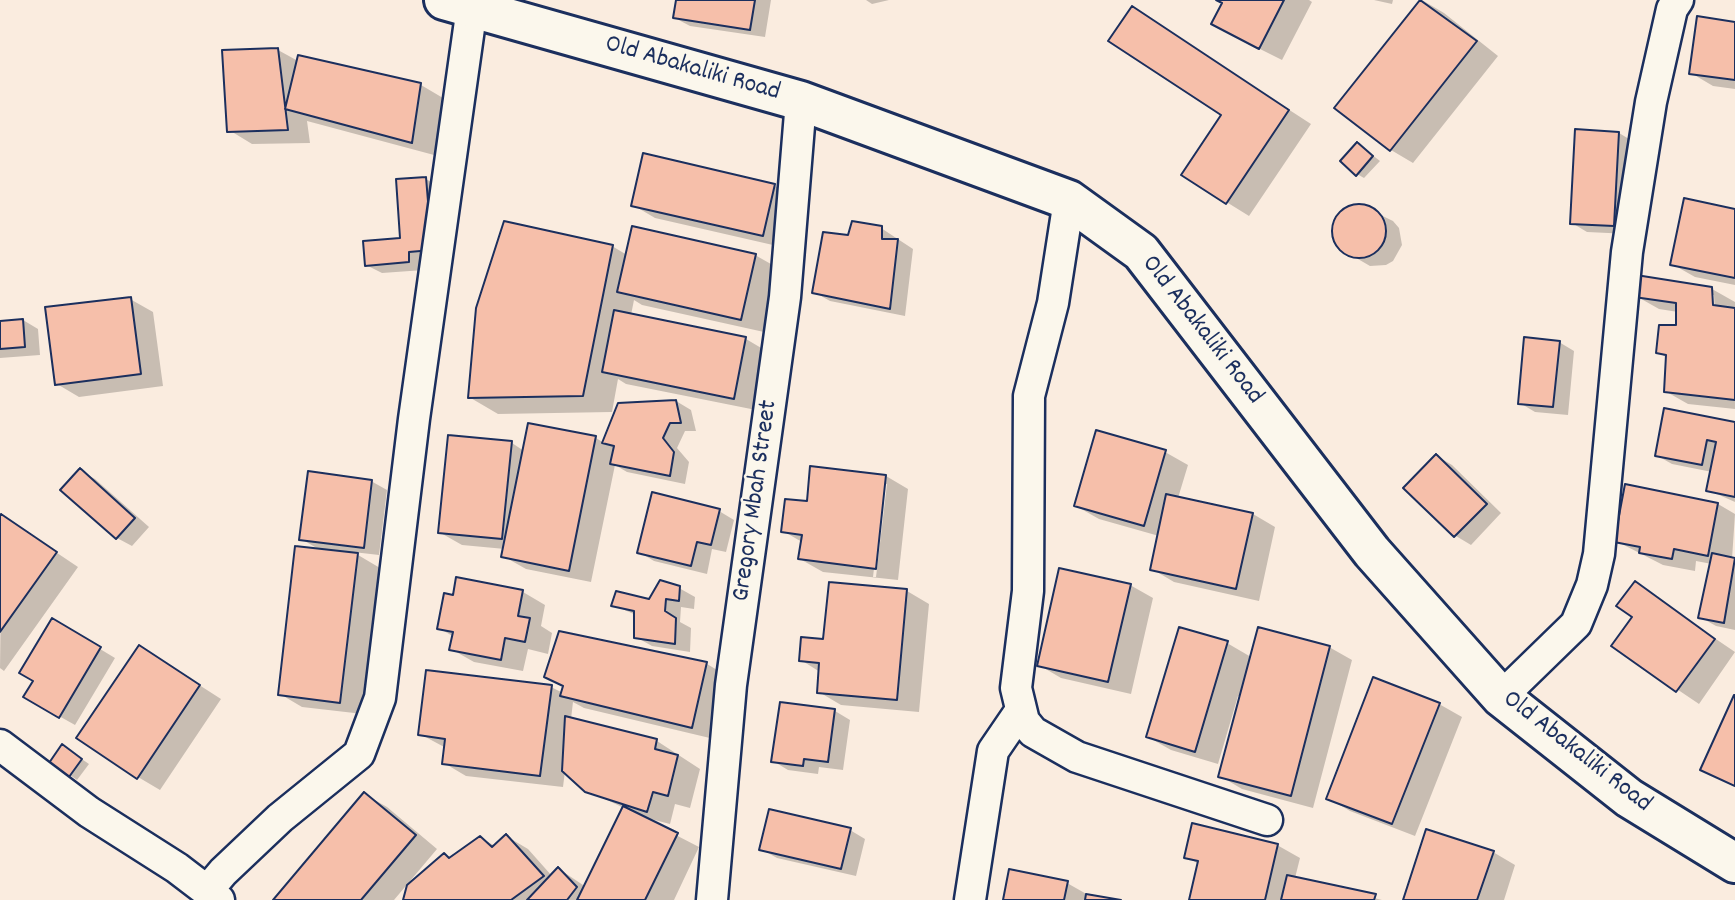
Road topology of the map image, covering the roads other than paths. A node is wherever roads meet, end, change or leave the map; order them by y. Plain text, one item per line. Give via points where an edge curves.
1 (1678, 0) edge
2 (458, 3) edge
3 (801, 101) junction
4 (1069, 200) junction
5 (1501, 697) junction
6 (1021, 710) junction
7 (0, 745) edge
8 (1267, 820) dead end
9 (1735, 863) edge
10 (213, 895) edge
11 (712, 900) edge
12 (970, 900) edge

1 - 5 street via 1651,102 1627,252 1599,554 1592,585 1576,624
2 - 3 main road, Old Abakaliki Road
2 - 10 street via 380,698 359,754 223,872
3 - 4 main road, Old Abakaliki Road
3 - 11 street, Gregory Mbah Street via 785,297 732,685
4 - 5 main road, Old Abakaliki Road via 1141,252 1372,552
4 - 6 street via 1053,303 1029,396 1027,591 1016,688
5 - 9 main road, Old Abakaliki Road via 1629,797
6 - 8 street via 1033,732 1077,757
6 - 12 street via 993,751
7 - 10 street via 89,812

